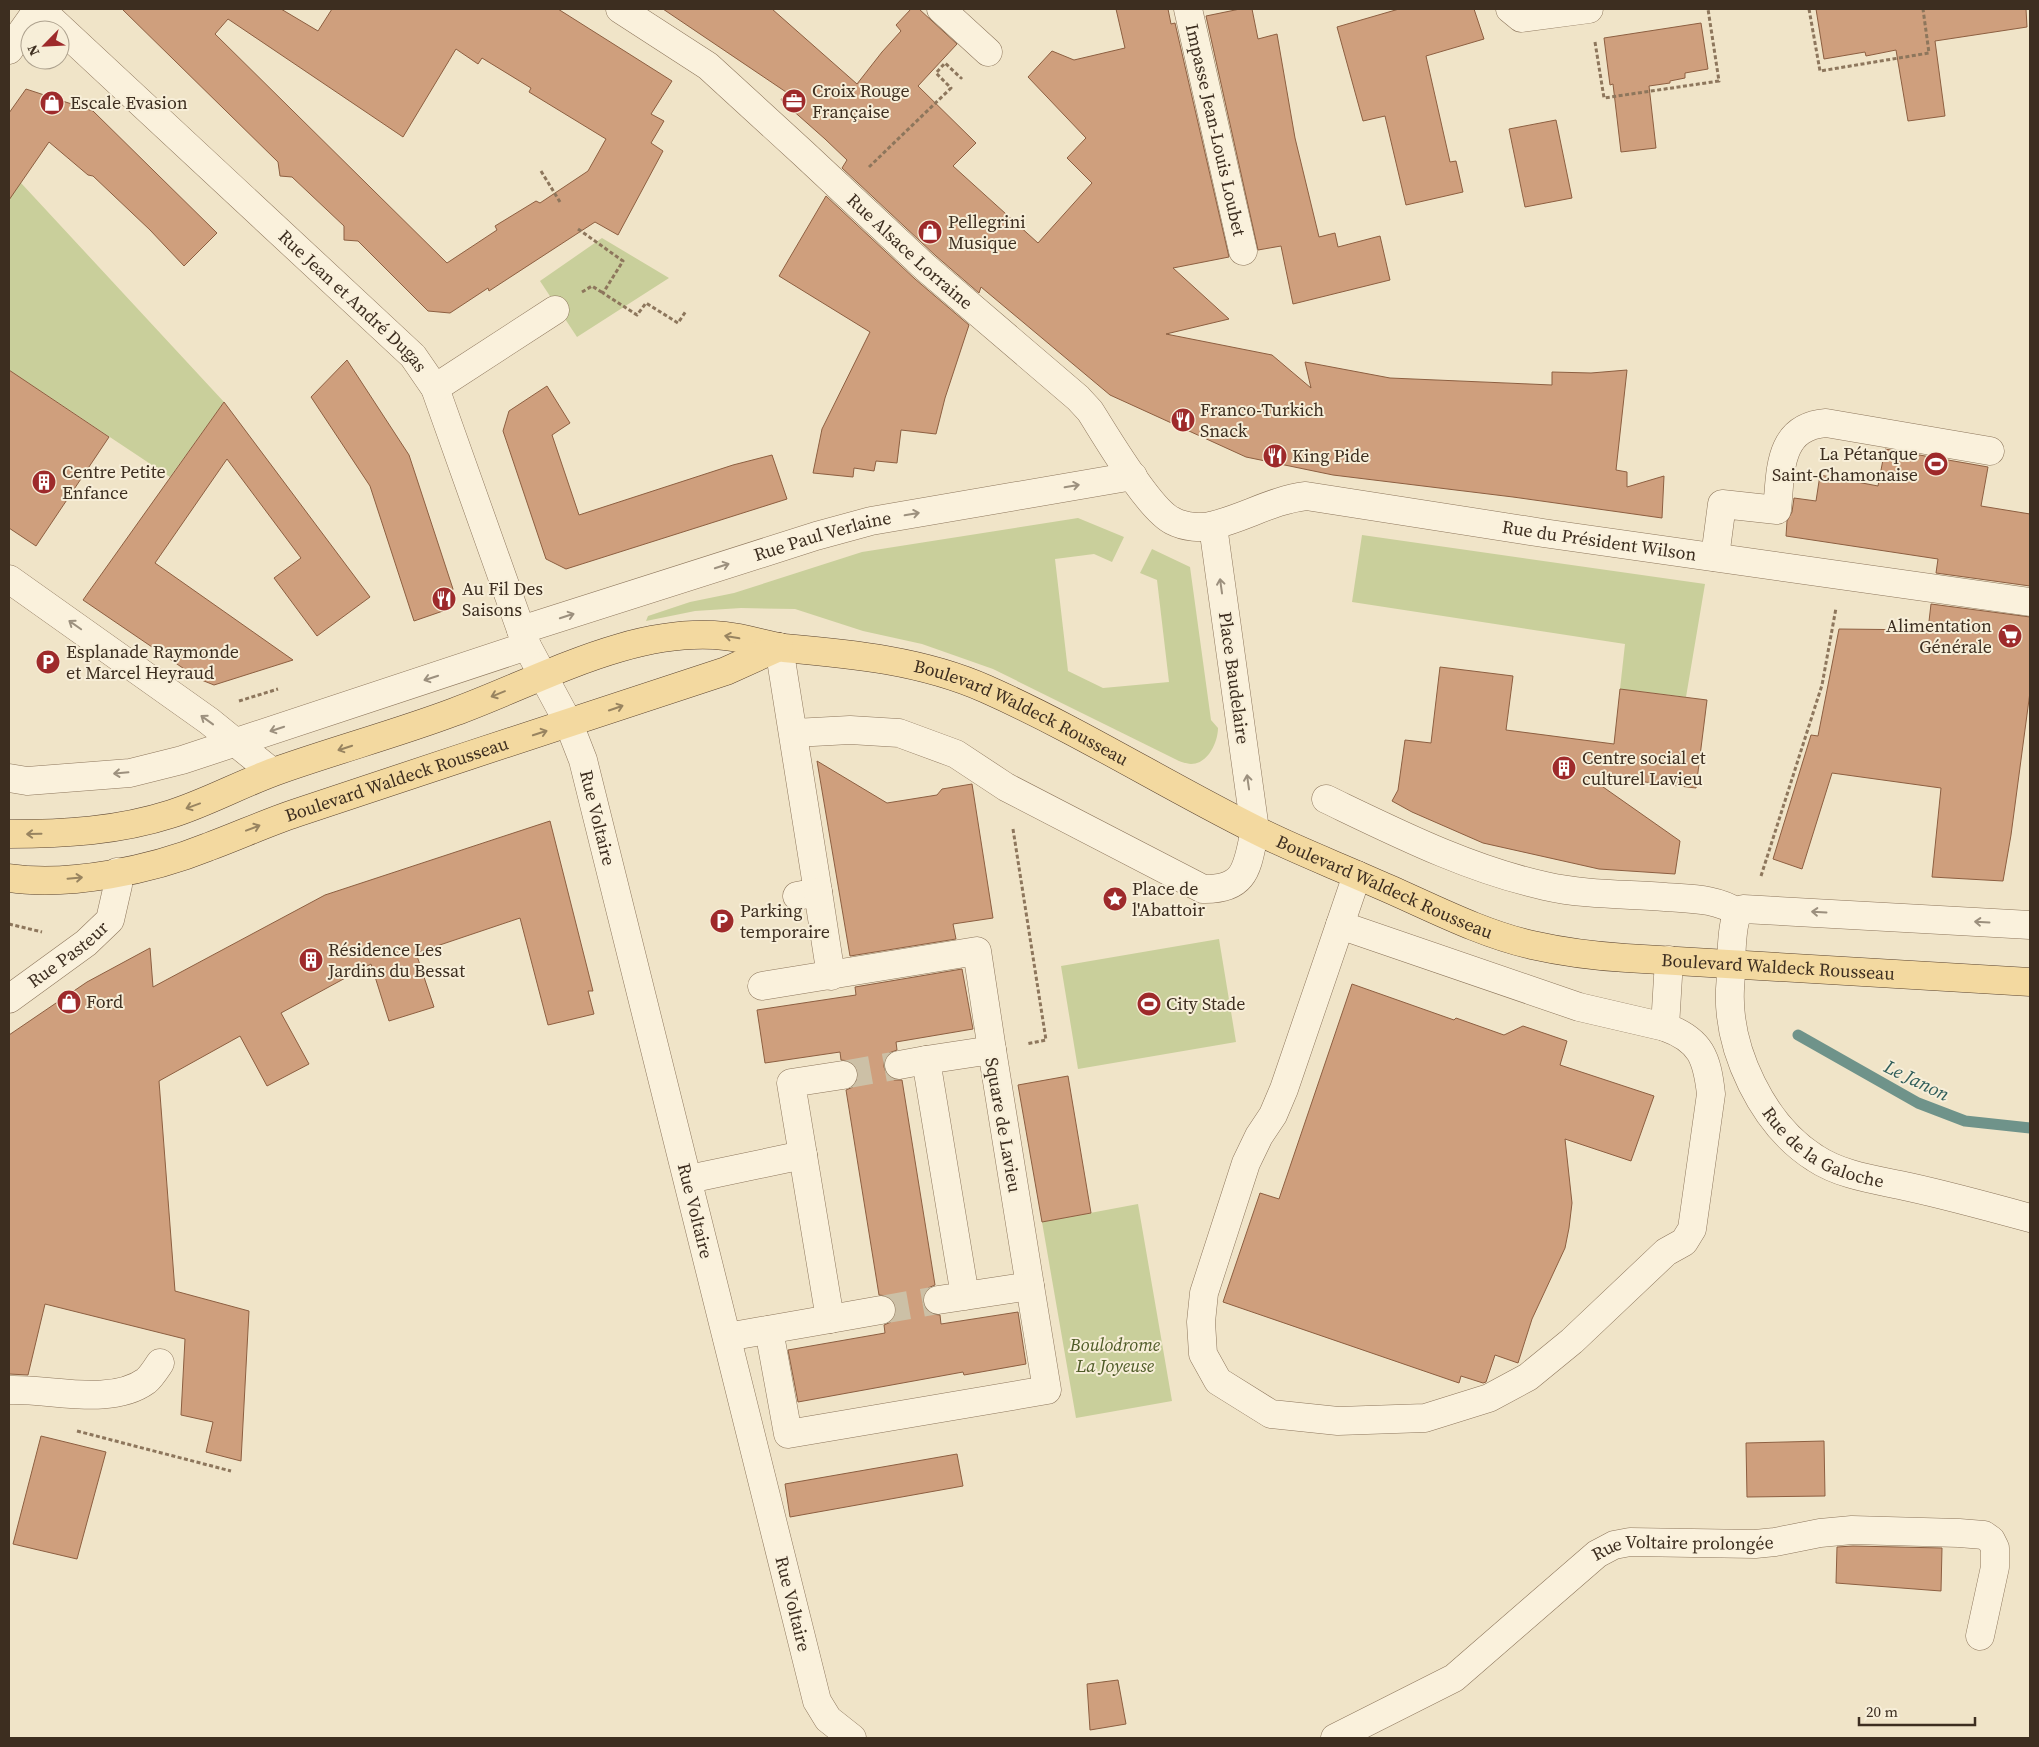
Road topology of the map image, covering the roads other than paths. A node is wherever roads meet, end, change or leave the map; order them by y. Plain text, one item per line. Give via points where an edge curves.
1 (39, 9) edge
2 (620, 9) edge
3 (941, 9) edge
4 (1188, 9) edge
5 (1510, 9) edge
6 (1589, 9) edge
7 (9, 50) edge
8 (988, 52) road end
9 (1243, 251) dead end
10 (555, 310) dead end
11 (436, 388) junction
12 (1990, 450) dead end
13 (1133, 476) junction
14 (1172, 521) joint
15 (1213, 526) junction
16 (1715, 557) junction
17 (9, 579) edge
18 (2030, 602) edge
19 (524, 638) junction
20 (779, 647) junction
21 (543, 676) junction
22 (570, 724) junction
23 (794, 733) junction
24 (238, 743) junction
25 (272, 772) junction
26 (9, 778) edge
27 (1326, 799) dead end
28 (1255, 830) junction
29 (9, 834) edge
30 (117, 872) junction
31 (1357, 875) junction
32 (9, 878) edge
33 (1746, 910) junction
34 (1340, 924) junction
35 (2030, 925) edge
36 (1669, 960) junction
37 (1732, 964) junction
38 (831, 976) junction
39 (2030, 982) edge
40 (762, 986) dead end
41 (9, 999) edge
42 (1665, 1027) junction
43 (992, 1050) junction
44 (926, 1060) junction
45 (899, 1065) tunnel mouth
46 (844, 1075) tunnel mouth
47 (804, 1155) junction
48 (688, 1179) junction
49 (2030, 1218) edge
50 (1030, 1286) junction
51 (964, 1296) junction
52 (938, 1300) tunnel mouth
53 (882, 1310) tunnel mouth
54 (830, 1318) junction
55 (769, 1330) junction
56 (727, 1337) junction
57 (160, 1363) dead end
58 (9, 1390) edge
59 (1980, 1636) dead end
60 (852, 1738) edge
61 (1335, 1738) edge

1 - 7 street
1 - 11 street, Rue Jean et André Dugas via 413,356
2 - 13 street, Rue Alsace Lorraine via 708,66 926,268 1078,398
3 - 8 street
4 - 9 street, Impasse Jean-Louis Loubet
5 - 6 street via 1521,18
10 - 11 street
11 - 19 street, Rue Jean et André Dugas
12 - 16 street via 1826,423 1814,424 1791,438 1784,451 1777,510 1722,504
13 - 14 street, Rue Alsace Lorraine via 1153,505
19 -> 13 street, Rue Paul Verlaine via 845,528
14 - 15 street, Rue du Président Wilson via 1191,526
15 - 16 street, Rue du Président Wilson via 1286,498 1306,496
28 -> 15 street, Place Baudelaire
16 - 18 street, Rue du Président Wilson
24 -> 17 street
19 - 21 street, Rue Jean et André Dugas
19 -> 24 street, Rue Paul Verlaine
20 -> 21 main road, Boulevard Waldeck Rousseau via 726,636 686,635 639,642
22 -> 20 main road, Boulevard Waldeck Rousseau via 726,671
20 - 23 street
20 - 28 main road, Boulevard Waldeck Rousseau via 875,658 930,670 983,688
21 - 22 street, Rue Voltaire
21 -> 25 main road, Boulevard Waldeck Rousseau via 455,712
30 -> 22 main road, Boulevard Waldeck Rousseau via 172,860 294,813
22 - 48 street, Rue Voltaire via 584,760 680,1106
23 - 28 street via 850,730 899,733 956,754 1006,787 1203,889 1216,889 1240,879 1246,870
23 - 38 street via 807,894
24 - 25 street
24 -> 26 street, Rue Paul Verlaine via 130,773 27,781
25 -> 29 main road, Boulevard Waldeck Rousseau via 178,812 119,828 79,833
27 - 33 street via 1459,860 1503,876 1547,887 1702,900
28 - 31 main road, Boulevard Waldeck Rousseau
32 -> 30 main road, Boulevard Waldeck Rousseau via 75,878
30 - 41 street, Rue Pasteur via 118,885 110,920 96,935
31 - 34 street
31 - 36 main road, Boulevard Waldeck Rousseau via 1498,935 1531,945 1601,956
35 -> 33 street
33 - 37 street, Rue de la Galoche via 1735,920
34 - 42 street via 1579,1007
34 - 42 street via 1284,1090 1246,1163 1204,1293 1202,1354 1218,1381 1271,1414 1338,1421 1425,1418 1489,1398 1528,1377 1572,1341 1666,1252 1684,1242 1692,1230 1712,1094 1709,1072 1697,1046 1679,1032
36 - 37 main road, Boulevard Waldeck Rousseau
36 - 42 street
37 - 39 main road, Boulevard Waldeck Rousseau
37 - 49 street, Rue de la Galoche via 1730,1007 1744,1069 1761,1100 1790,1139 1816,1159 1845,1172
38 - 40 street
38 - 43 street via 977,952
43 - 44 street, Square de Lavieu
43 - 50 street, Square de Lavieu
44 - 45 street, Square de Lavieu
44 - 51 street
46 - 47 street via 791,1083
47 - 48 street
47 - 54 street
48 - 56 street, Rue Voltaire
50 - 51 street
50 - 55 street, Square de Lavieu via 1047,1390 1038,1392 788,1434
51 - 52 street
53 - 54 street
54 - 55 street
55 - 56 street
56 - 60 street, Rue Voltaire via 817,1701 828,1719
57 - 58 street via 147,1381 126,1391 98,1394
59 - 61 street, Rue Voltaire prolongée via 1995,1567 1995,1548 1984,1535 1852,1530 1754,1544 1630,1542 1614,1545 1597,1554 1454,1678

